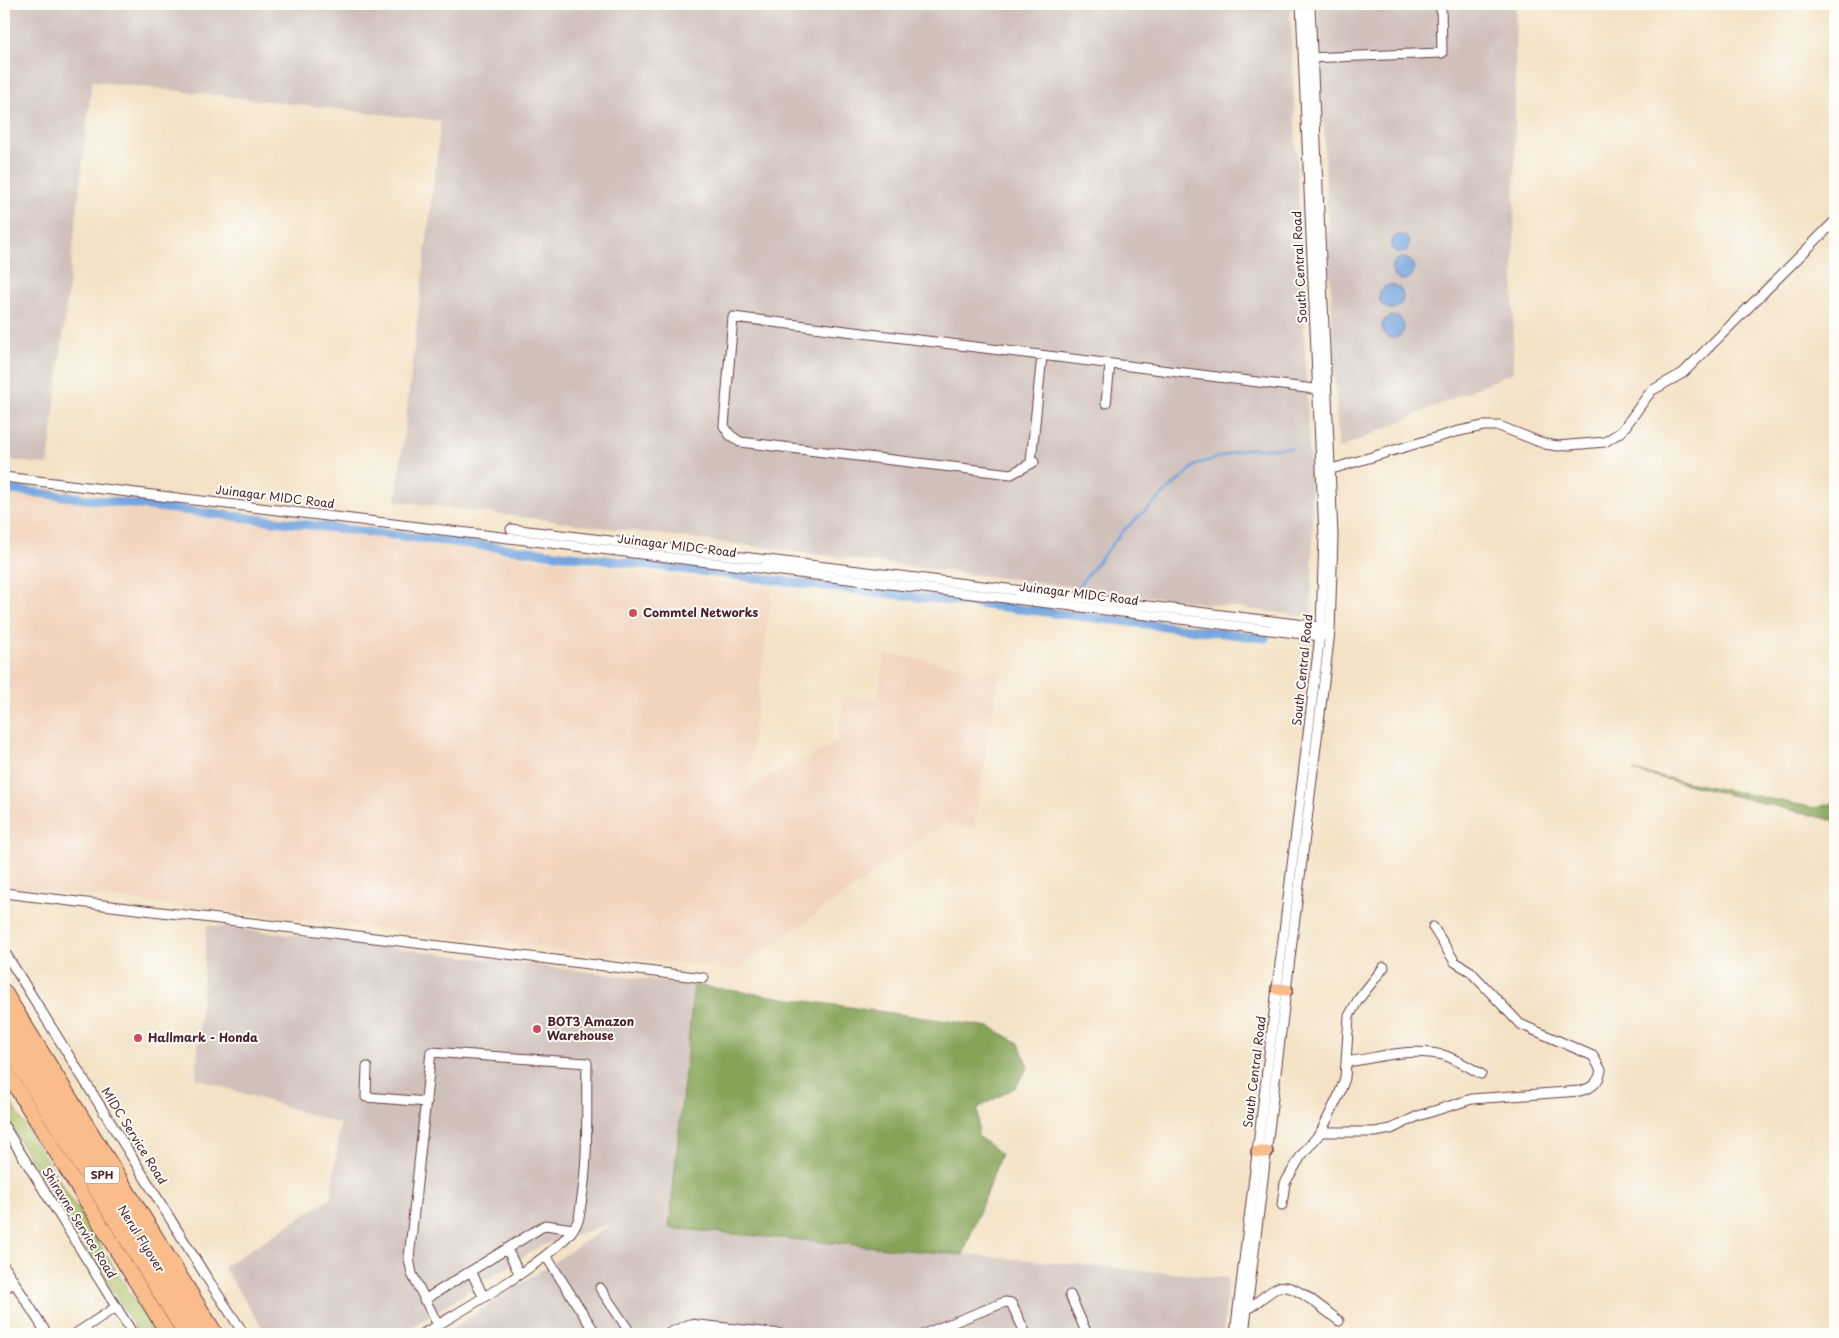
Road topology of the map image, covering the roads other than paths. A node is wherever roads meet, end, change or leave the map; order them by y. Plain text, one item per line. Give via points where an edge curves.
1 (1301, 4) edge
2 (1310, 4) edge
3 (1441, 4) edge
4 (1308, 58) junction
5 (1835, 220) edge
6 (1042, 356) junction
7 (1110, 365) junction
8 (1322, 390) junction
9 (1106, 403) dead end
10 (1326, 471) junction
11 (4, 477) edge
12 (511, 528) dead end
13 (607, 545) junction
14 (1321, 631) junction
15 (1330, 632) junction
16 (4, 892) edge
17 (1433, 927) dead end
18 (4, 951) edge
19 (1384, 967) dead end
20 (704, 978) dead end
21 (1282, 990) junction
22 (4, 991) edge
23 (4, 1016) edge
24 (4, 1041) edge
25 (1346, 1062) junction
26 (367, 1066) dead end
27 (4, 1068) edge
28 (1481, 1074) dead end
29 (427, 1102) junction
30 (4, 1126) edge
31 (1321, 1132) junction
32 (1262, 1152) junction
33 (1282, 1205) dead end
34 (573, 1229) junction
35 (507, 1248) junction
36 (546, 1256) junction
37 (4, 1266) edge
38 (471, 1271) junction
39 (519, 1273) junction
40 (14, 1283) junction
41 (600, 1288) dead end
42 (4, 1289) edge
43 (1070, 1295) dead end
44 (483, 1296) junction
45 (424, 1300) junction
46 (116, 1307) junction
47 (1248, 1309) junction
48 (1339, 1321) dead end
49 (690, 1324) junction
50 (438, 1325) junction
51 (45, 1334) edge
52 (75, 1334) edge
53 (133, 1334) edge
54 (168, 1334) edge
55 (185, 1334) edge
56 (200, 1334) edge
57 (216, 1334) edge
58 (244, 1334) edge
59 (424, 1334) edge
60 (596, 1334) edge
61 (631, 1334) edge
62 (667, 1334) edge
63 (696, 1334) edge
64 (773, 1334) edge
65 (781, 1334) edge
66 (924, 1334) edge
67 (1026, 1334) edge
68 (1087, 1334) edge
69 (1234, 1334) edge
70 (1244, 1334) edge

1 - 4 street, South Central Road
2 - 4 street, South Central Road
3 - 4 street via 1442,53
4 - 8 street, South Central Road
5 - 10 street via 1683,372 1651,392 1622,431 1605,442 1558,446 1499,426 1483,426
6 - 6 street via 733,316 724,426 740,442 1011,474 1034,462 1031,462
6 - 7 street
7 - 8 street
7 - 9 street
8 - 10 street, South Central Road
10 - 14 street, South Central Road
10 - 15 street, South Central Road via 1333,536
11 - 13 street, Juinagar MIDC Road
12 - 13 street, Juinagar MIDC Road
13 - 14 street, Juinagar MIDC Road via 1072,596
13 - 14 street, Juinagar MIDC Road via 1068,606
14 - 15 street, Juinagar MIDC Road
14 - 21 street, South Central Road
15 - 21 street, South Central Road
16 - 20 street
17 - 31 street via 1455,962 1470,971 1520,1024 1593,1056 1601,1070 1600,1078 1592,1088 1580,1092 1472,1099 1418,1116 1391,1130
18 - 58 street, MIDC Service Road
19 - 25 street via 1349,1016
21 - 32 street, South Central Road
22 - 57 highway
23 - 56 highway, Nerul Flyover / SPH
24 - 55 highway, Nerul Flyover / SPH
25 - 28 street via 1390,1054 1420,1053 1442,1055
25 - 31 street via 1339,1095
26 - 29 street via 366,1097
27 - 54 highway
29 - 34 street via 431,1052 587,1063 584,1187 578,1222
29 - 45 street via 409,1258 412,1274
30 - 46 street, Shiravne Service Road
31 - 33 street via 1285,1183
32 - 47 street, South Central Road
32 - 69 street, South Central Road
34 - 35 street via 545,1225
34 - 36 street
35 - 38 street
35 - 39 street
36 - 39 street
36 - 60 street
37 - 40 street
38 - 44 street
38 - 45 street
39 - 44 street
40 - 42 street
40 - 51 street
41 - 61 street
43 - 68 street
44 - 50 street
45 - 50 street
46 - 52 street
46 - 53 street, Shiravne Service Road
47 - 48 street via 1280,1287 1288,1287
47 - 70 street, South Central Road
49 - 62 street
49 - 63 street
49 - 64 street
50 - 59 street
64 - 65 street
66 - 67 street via 1005,1302 1011,1303

